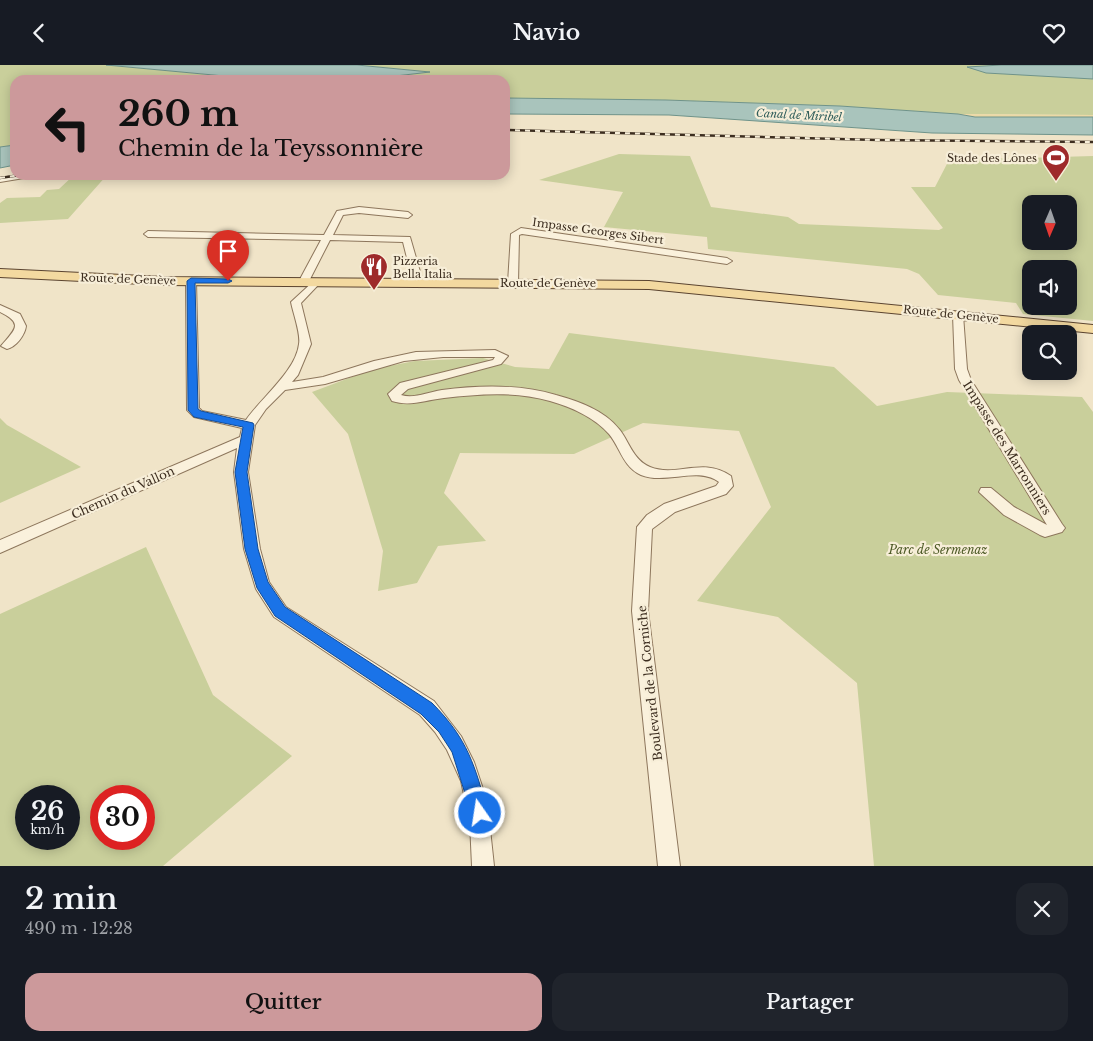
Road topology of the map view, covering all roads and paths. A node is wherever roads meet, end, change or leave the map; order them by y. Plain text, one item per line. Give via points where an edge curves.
1 (408, 215) dead end
2 (148, 234) dead end
3 (327, 237) junction
4 (727, 261) dead end
5 (0, 273) edge
6 (191, 281) junction
7 (310, 281) junction
8 (418, 282) junction
9 (513, 283) junction
10 (0, 308) edge
11 (958, 315) junction
12 (1093, 329) edge
13 (7, 346) dead end
14 (284, 386) junction
15 (247, 432) junction
16 (986, 492) dead end
17 (0, 547) edge
18 (483, 866) edge
19 (669, 866) edge

1 - 3 street via 359,210 340,213
2 - 3 street
3 - 7 street
3 - 8 street via 407,239
4 - 9 street, Impasse Georges Sibert via 521,231 515,234
5 - 6 main road, Route de Genève
6 - 7 main road, Route de Genève
6 - 15 street via 193,410
7 - 8 main road, Route de Genève
7 - 14 street via 296,302 305,344
8 - 9 main road, Route de Genève
9 - 11 main road, Route de Genève via 649,285
10 - 13 street via 16,316 21,326 20,332
11 - 12 main road, Route de Genève
11 - 16 street, Impasse des Marronniers via 961,369 965,380 1057,528 1045,531 1009,511
14 - 15 street via 262,406
14 - 19 street, Boulevard de la Corniche via 316,384 392,359 495,353 502,356 497,362 404,386 394,394 401,400 505,390 548,396 595,415 614,431 632,461 646,471 670,474 706,471 721,475 726,481 726,487 721,491 659,512 645,527 640,611
15 - 17 street, Chemin du Vallon
15 - 18 street via 241,472 252,549 262,584 280,612 427,709 444,727 458,746 476,795 483,831

